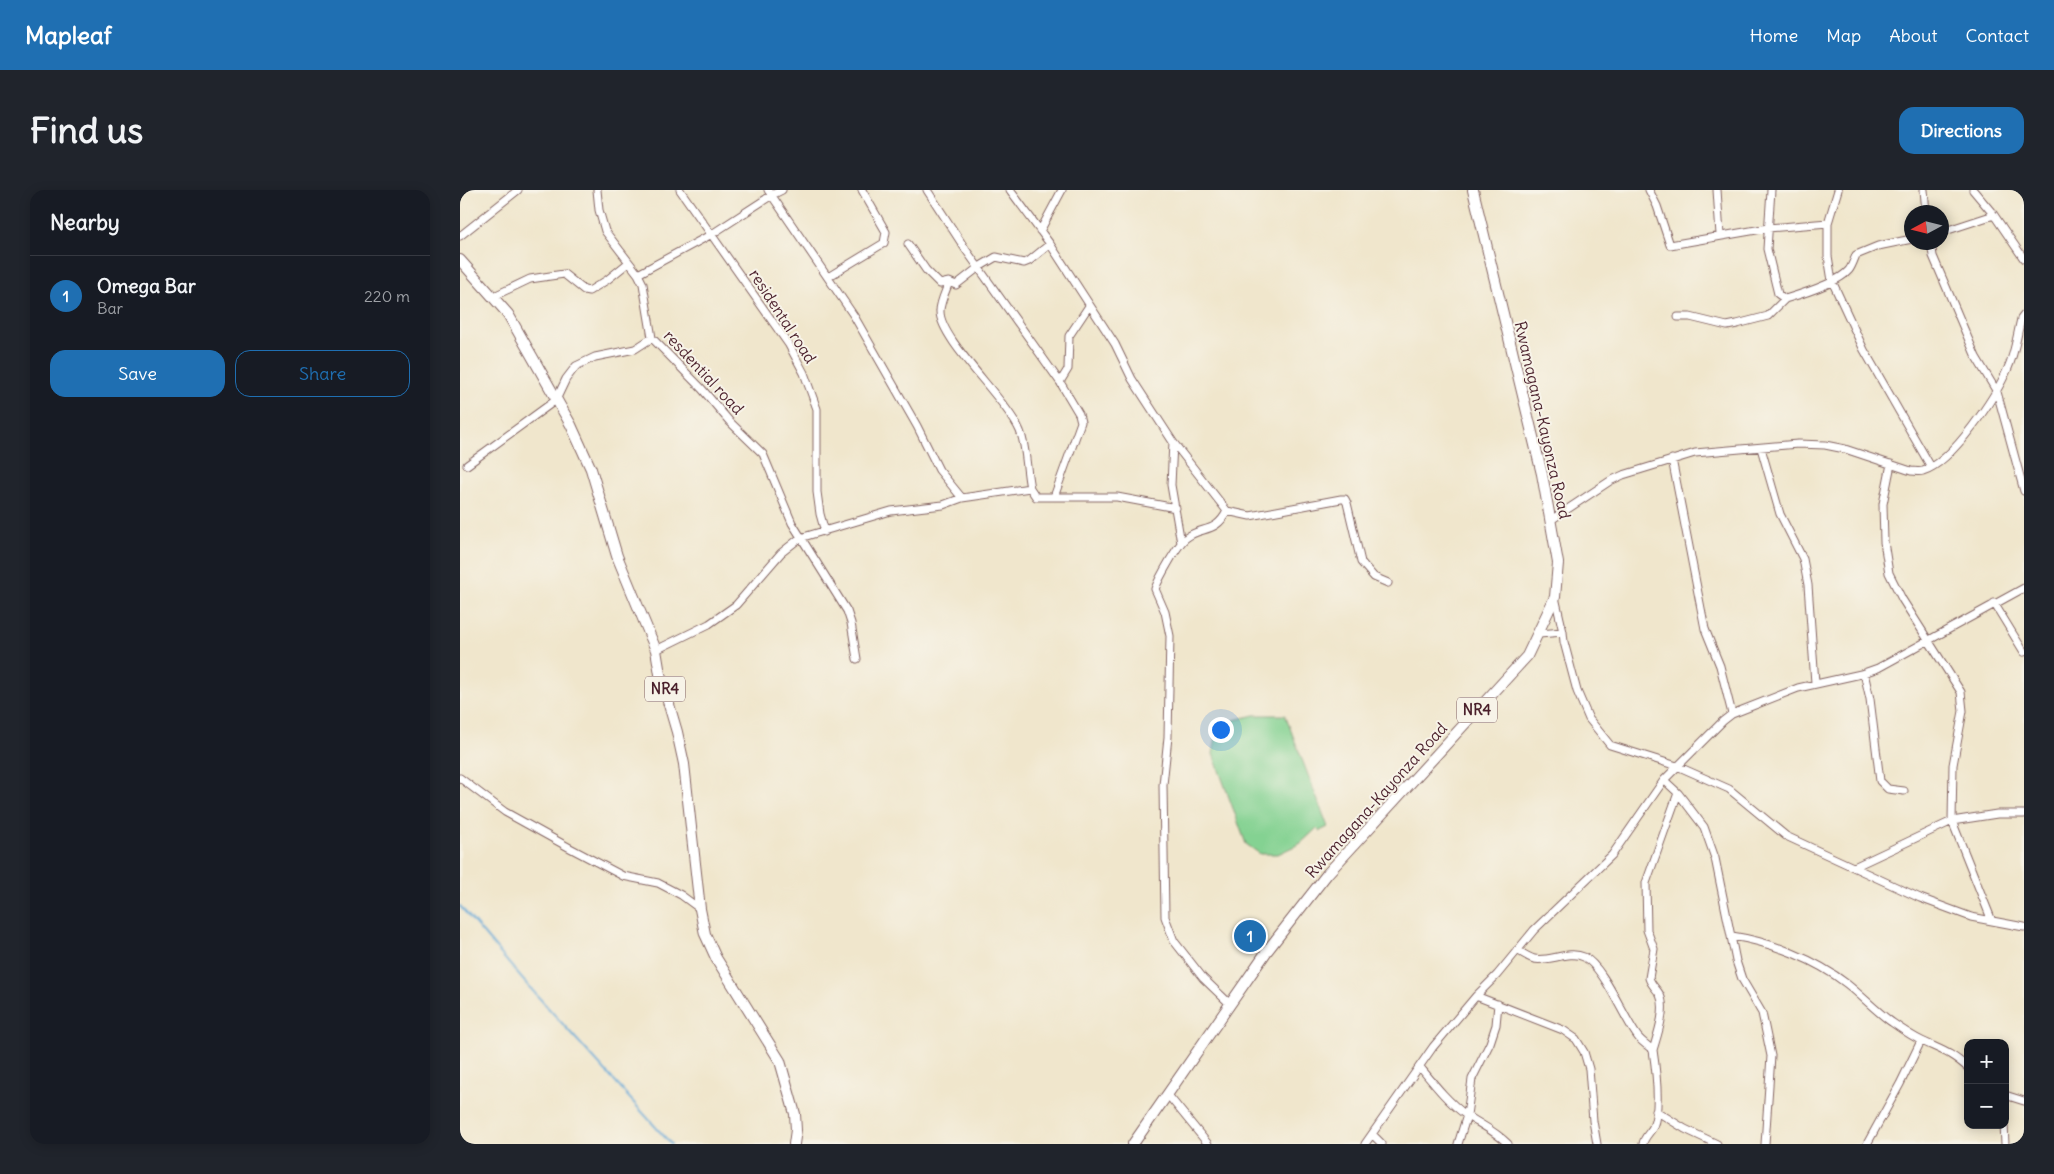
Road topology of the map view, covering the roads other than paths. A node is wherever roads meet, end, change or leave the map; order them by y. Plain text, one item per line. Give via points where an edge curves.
1 (518, 190) edge
2 (597, 190) edge
3 (680, 190) edge
4 (782, 190) edge
5 (862, 190) edge
6 (927, 190) edge
7 (1010, 190) edge
8 (1062, 190) edge
9 (1473, 190) edge
10 (1649, 190) edge
11 (1717, 190) edge
12 (1771, 190) edge
13 (1838, 190) edge
14 (1924, 190) edge
15 (1973, 190) edge
16 (770, 192) edge
17 (1925, 205) edge
18 (1994, 215) junction
19 (1828, 223) junction
20 (1768, 228) junction
21 (1949, 230) edge
22 (1040, 231) junction
23 (712, 234) junction
24 (1720, 235) junction
25 (460, 236) edge
26 (1904, 241) edge
27 (908, 244) dead end
28 (1050, 244) junction
29 (1932, 250) edge
30 (2020, 251) edge
31 (2024, 259) edge
32 (460, 260) edge
33 (628, 264) junction
34 (979, 266) junction
35 (638, 274) junction
36 (828, 277) junction
37 (1832, 281) junction
38 (949, 282) junction
39 (492, 297) junction
40 (1785, 299) junction
41 (1089, 306) junction
42 (2024, 315) edge
43 (1678, 317) dead end
44 (652, 338) junction
45 (1060, 382) junction
46 (1997, 392) junction
47 (556, 400) junction
48 (1173, 442) junction
49 (1760, 448) junction
50 (1672, 459) junction
51 (1891, 464) junction
52 (467, 465) dead end
53 (1931, 467) junction
54 (1030, 488) junction
55 (2024, 491) edge
56 (1054, 497) junction
57 (962, 498) junction
58 (1176, 508) junction
59 (1227, 511) junction
60 (1551, 520) junction
61 (825, 532) junction
62 (800, 538) junction
63 (1181, 543) junction
64 (1388, 583) dead end
65 (2024, 588) edge
66 (1555, 597) junction
67 (1994, 603) junction
68 (1563, 632) junction
69 (1539, 634) junction
70 (1927, 640) junction
71 (656, 650) junction
72 (2024, 652) edge
73 (857, 659) dead end
74 (1864, 673) junction
75 (1815, 683) junction
76 (1732, 714) junction
77 (1677, 766) junction
78 (460, 778) edge
79 (1664, 780) junction
80 (1904, 791) dead end
81 (1678, 793) junction
82 (2024, 814) edge
83 (1952, 821) junction
84 (1854, 867) junction
85 (700, 909) junction
86 (1992, 921) junction
87 (2024, 927) edge
88 (1732, 936) junction
89 (1517, 950) junction
90 (1476, 996) junction
91 (1230, 1004) junction
92 (1498, 1004) junction
93 (1921, 1041) junction
94 (1652, 1050) junction
95 (1964, 1065) edge
96 (1420, 1067) junction
97 (1168, 1095) junction
98 (2009, 1096) edge
99 (2024, 1101) edge
100 (1656, 1112) junction
101 (1467, 1115) junction
102 (2004, 1129) edge
103 (1372, 1134) junction
104 (794, 1144) edge
105 (1133, 1144) edge
106 (1208, 1144) edge
107 (1365, 1144) edge
108 (1382, 1144) edge
109 (1458, 1144) edge
110 (1508, 1144) edge
111 (1597, 1144) edge
112 (1643, 1144) edge
113 (1717, 1144) edge
114 (1765, 1144) edge
115 (1867, 1144) edge
116 (2005, 1144) edge

1 - 25 street
2 - 33 street, resdential road via 605,231
3 - 23 street, residental road
4 - 16 street
5 - 36 street via 886,234 884,243
6 - 34 street
7 - 22 street
8 - 22 street
9 - 60 highway, Rwamagana-Kayonza Road / NR4
10 - 24 street via 1670,245
11 - 24 street
12 - 20 street
13 - 19 street
14 - 17 street
15 - 18 street
16 - 23 street
16 - 36 street
18 - 21 street
18 - 30 street
19 - 20 street
19 - 37 street
20 - 24 street
20 - 40 street via 1769,264 1778,294
22 - 28 street
23 - 35 street
23 - 61 street, residental road via 798,359 815,400 817,492
26 - 37 street via 1856,255 1850,269
27 - 38 street via 934,279 940,284
28 - 34 street via 1029,262 1000,257
28 - 41 street
29 - 46 street via 1976,357
30 - 31 street
32 - 39 highway, NR4
33 - 35 street, resdential road
33 - 39 street via 589,291 564,274 530,279
34 - 38 street via 956,285
34 - 45 street
35 - 44 street, resdential road via 643,284
36 - 57 street via 883,366 939,470
37 - 40 street
37 - 53 street via 1864,350
38 - 54 street via 940,310 944,326 1020,432
39 - 47 highway, NR4 via 508,314
40 - 43 street via 1768,316 1727,326
41 - 45 street via 1069,336 1068,369
41 - 48 street
42 - 46 street via 2009,366
44 - 47 street via 635,349 595,357 576,366
44 - 62 street, resdential road via 763,454
45 - 56 street via 1081,422
46 - 53 street via 1958,444
46 - 55 street
47 - 52 street
47 - 71 highway, NR4 via 583,448 620,564
48 - 58 street via 1171,485
48 - 59 street
49 - 50 street via 1695,453
49 - 51 street via 1825,444
49 - 75 street via 1780,514 1803,559
50 - 60 street via 1610,481
50 - 76 street via 1705,629 1720,666
51 - 53 street via 1911,471
51 - 70 street via 1883,504 1884,542 1890,573
54 - 56 street via 1036,497
54 - 57 street
56 - 58 street via 1117,497
57 - 61 street via 943,505 891,511
58 - 63 street
59 - 63 street via 1222,520
59 - 64 street via 1250,516 1345,499 1360,562 1374,577
60 - 66 highway, Rwamagana-Kayonza Road / NR4 via 1558,563
61 - 62 street
62 - 71 street via 781,553 736,605 709,624
62 - 73 street, resdential road via 847,611
63 - 91 street via 1155,588 1170,636 1168,737 1163,785 1165,917 1174,941 1203,978
65 - 67 street
66 - 68 street
66 - 69 highway, Rwamagana-Kayonza Road / NR4
67 - 70 street
67 - 72 street
68 - 69 street
68 - 77 street via 1576,691 1589,719 1601,735 1610,745
69 - 91 highway, Rwamagana-Kayonza Road / NR4 via 1527,656 1328,873
70 - 74 street
70 - 83 street via 1961,692 1963,702 1953,765
71 - 85 highway, NR4 via 684,764
74 - 75 street
74 - 80 street via 1880,782 1888,789
75 - 76 street
76 - 77 street
77 - 79 street
77 - 84 street via 1729,789 1786,836
78 - 85 street via 505,812 564,845 623,876 658,883
79 - 81 street
79 - 89 street via 1612,855
81 - 88 street via 1704,827 1715,858
81 - 94 street via 1646,883 1647,930 1654,949 1650,978 1662,1003 1659,1032
82 - 83 street via 1997,814
83 - 84 street
83 - 86 street
84 - 86 street via 1948,910
85 - 104 highway, NR4 via 710,946 780,1061 794,1114
86 - 87 street
88 - 93 street via 1751,939 1792,954 1828,972 1846,983 1888,1020
88 - 114 street via 1736,961 1742,979 1762,1013 1772,1056
89 - 90 street
89 - 94 street via 1542,960 1583,956 1616,998 1639,1039
90 - 92 street
90 - 96 street
91 - 97 highway, Rwamagana-Kayonza Road / NR4
92 - 101 street via 1490,1043 1472,1079
92 - 111 street via 1563,1030 1581,1045 1589,1069
93 - 95 street via 1946,1050
93 - 115 street
94 - 100 street
96 - 101 street
96 - 103 street
97 - 105 highway, Rwamagana-Kayonza Road / NR4
97 - 106 street
98 - 99 street
100 - 112 street via 1653,1127
100 - 113 street
101 - 109 street
101 - 110 street via 1493,1130
102 - 116 street
103 - 107 street
103 - 108 street

